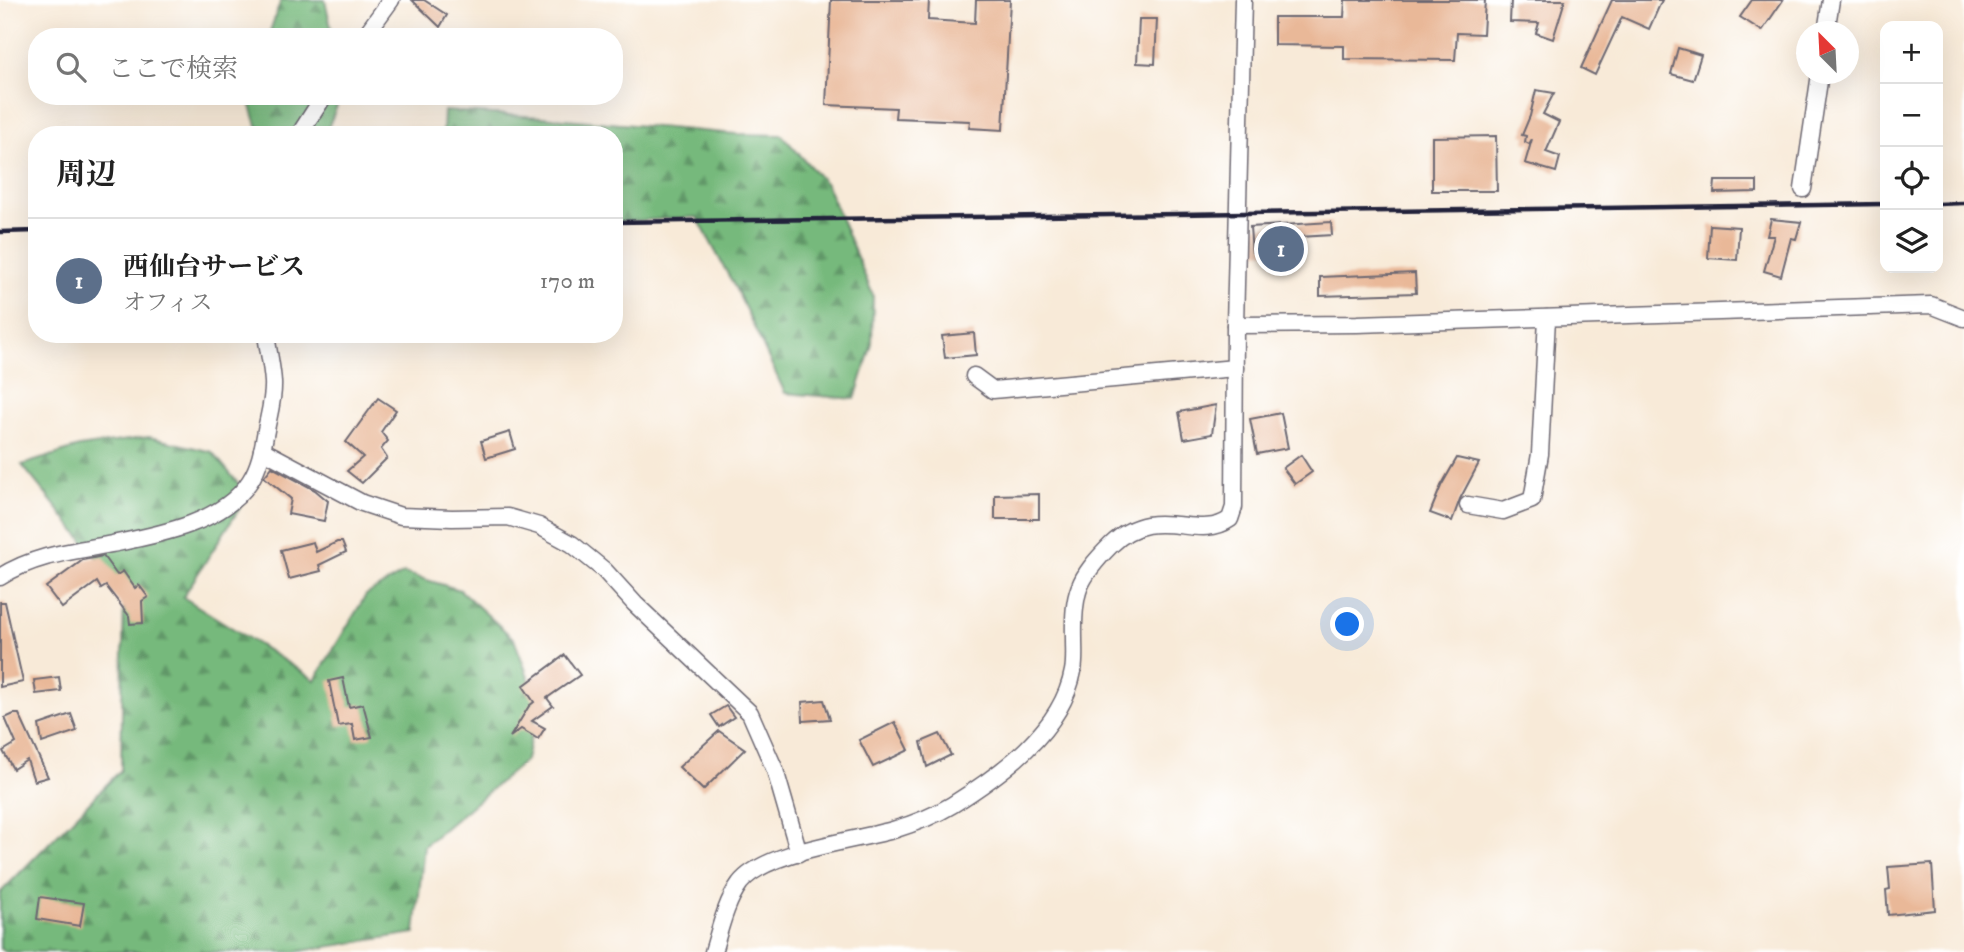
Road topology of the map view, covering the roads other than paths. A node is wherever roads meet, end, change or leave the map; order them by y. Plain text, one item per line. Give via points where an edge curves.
1 (391, 0) edge
2 (1243, 0) edge
3 (1831, 0) edge
4 (1828, 21) edge
5 (371, 28) edge
6 (1819, 84) edge
7 (318, 105) edge
8 (305, 126) edge
9 (1803, 189) dead end
10 (1546, 318) junction
11 (1964, 318) edge
12 (1235, 325) junction
13 (267, 343) edge
14 (1235, 368) junction
15 (974, 376) dead end
16 (262, 450) junction
17 (1468, 505) dead end
18 (0, 577) edge
19 (799, 853) junction
20 (713, 952) edge

1 - 5 street
2 - 12 street
3 - 4 street
6 - 9 street
7 - 8 street
10 - 11 street via 1931,305
10 - 12 street
10 - 17 street via 1540,454 1532,500 1503,511
12 - 14 street
13 - 16 street via 273,382
14 - 15 street via 993,390
14 - 19 street via 1234,512 1226,522 1214,525 1140,526 1121,536 1095,562 1077,590 1074,668 1068,689 1040,735 992,777 941,811 896,829
16 - 18 street via 250,481 222,509 160,535 52,555
16 - 19 street via 362,503 401,516 508,517 539,526 572,544 750,713 775,770
19 - 20 street via 763,864 741,881

